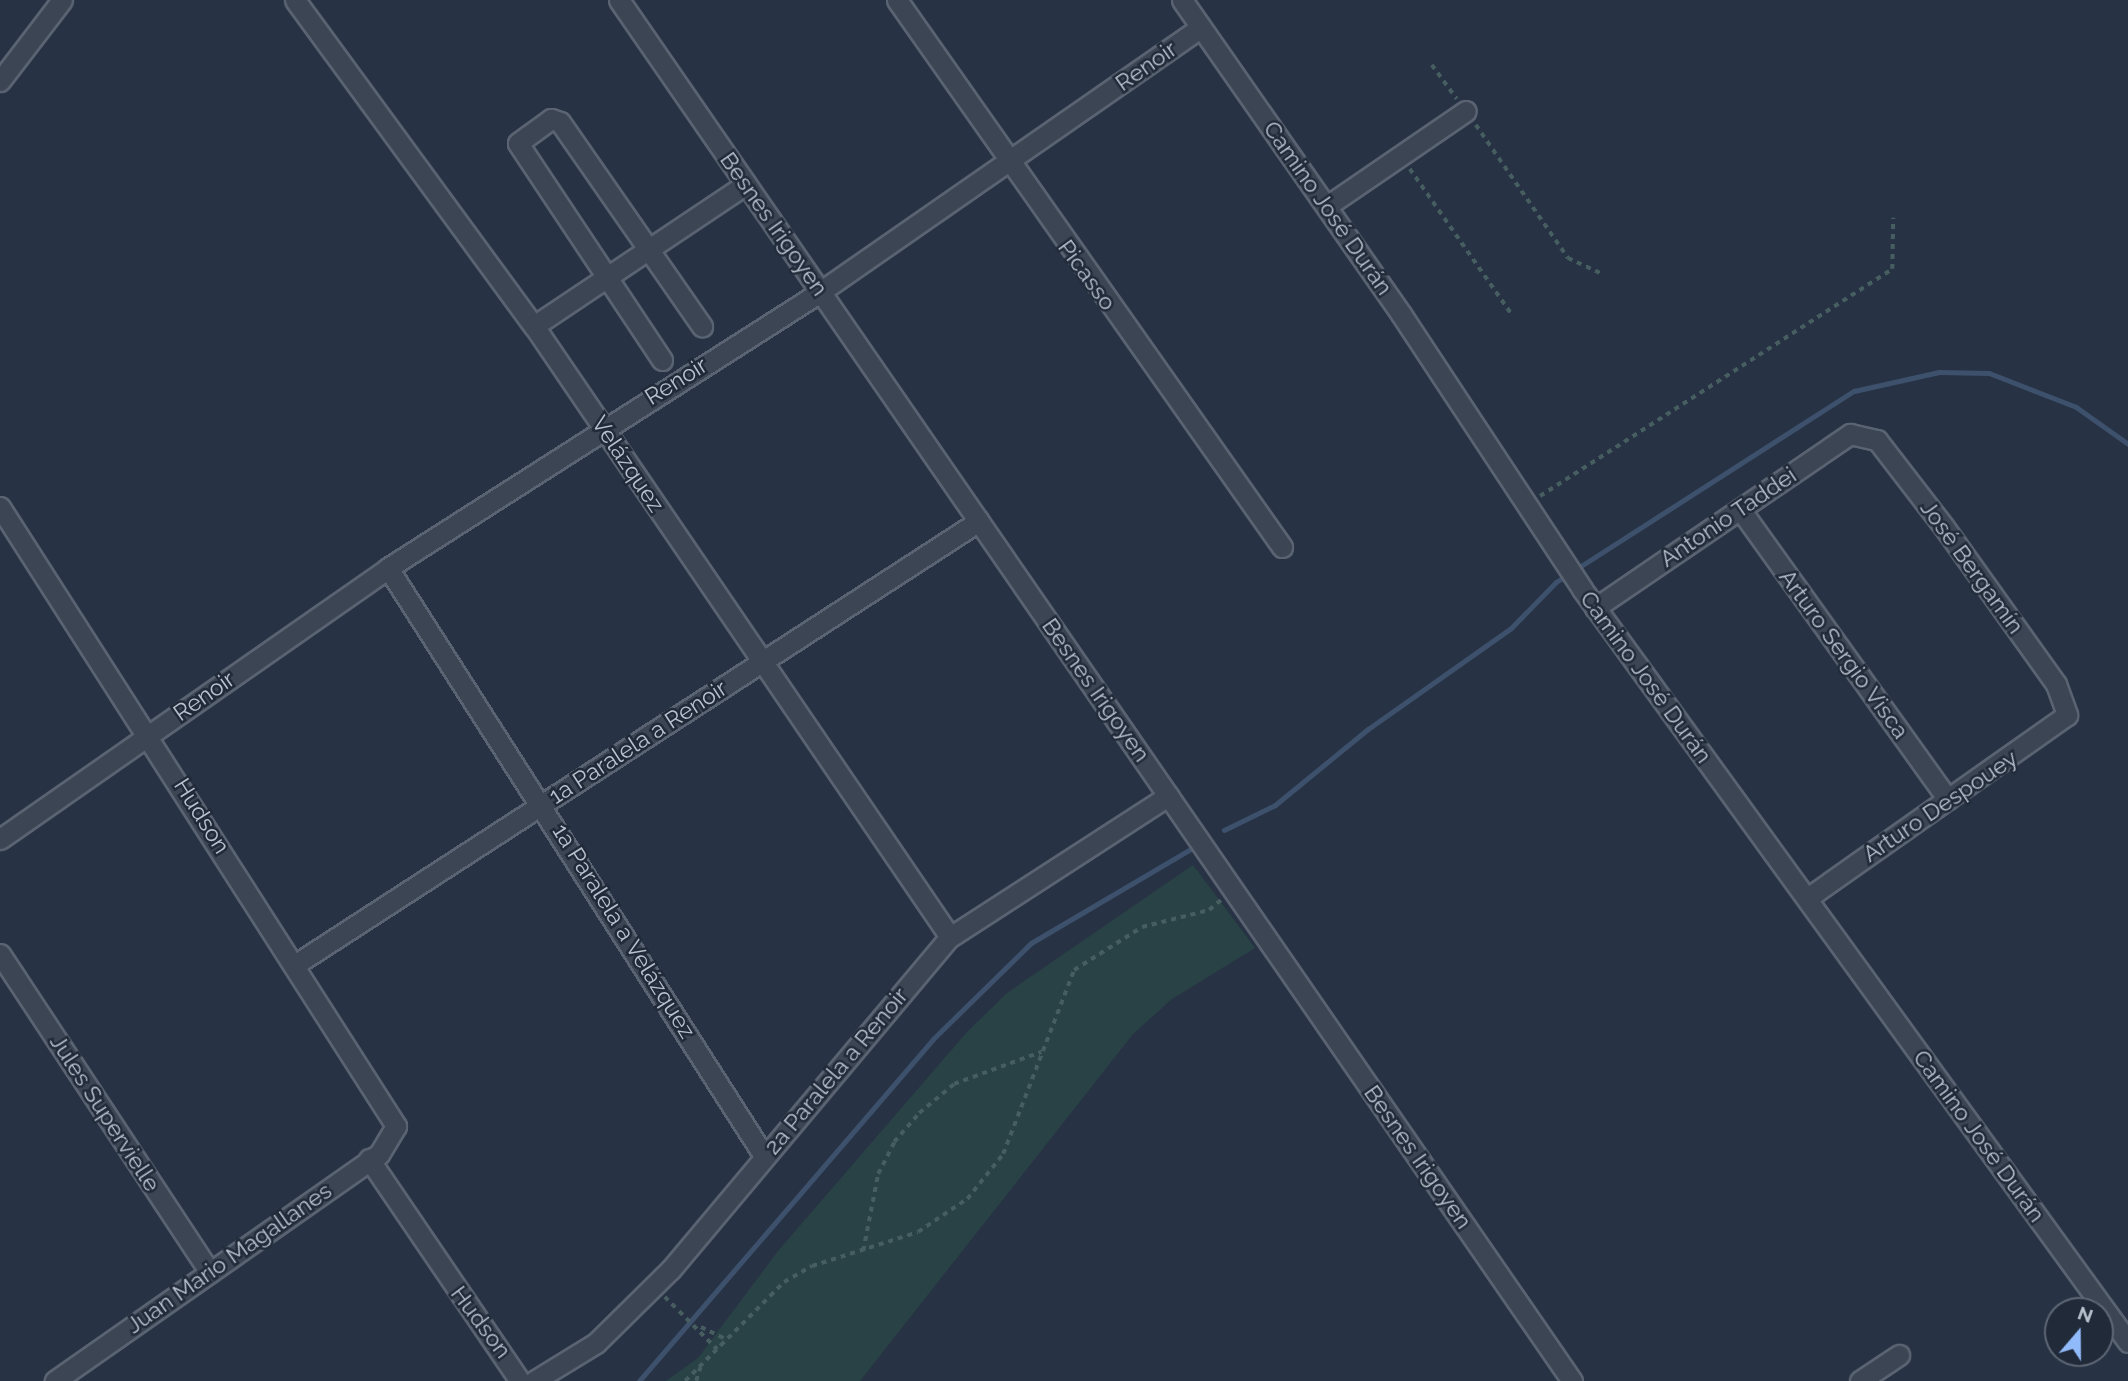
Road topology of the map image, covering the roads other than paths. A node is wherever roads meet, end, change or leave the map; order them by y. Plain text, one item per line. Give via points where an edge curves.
1 (62, 0) edge
2 (295, 0) edge
3 (619, 0) edge
4 (897, 0) edge
5 (1182, 0) edge
6 (1200, 28) junction
7 (0, 81) edge
8 (1466, 111) road end
9 (1008, 163) junction
10 (746, 184) junction
11 (1327, 206) junction
12 (650, 248) junction
13 (606, 278) junction
14 (820, 292) junction
15 (534, 326) junction
16 (702, 326) dead end
17 (662, 360) dead end
18 (602, 427) junction
19 (1863, 434) joint
20 (0, 507) edge
21 (1740, 509) junction
22 (979, 521) junction
23 (1282, 547) dead end
24 (388, 568) junction
25 (1595, 608) junction
26 (763, 661) junction
27 (2067, 711) joint
28 (150, 734) junction
29 (1168, 796) junction
30 (1948, 799) junction
31 (544, 803) junction
32 (0, 839) edge
33 (1808, 898) junction
34 (950, 937) junction
35 (0, 954) edge
36 (296, 964) junction
37 (395, 1130) joint
38 (764, 1156) junction
39 (369, 1159) junction
40 (210, 1272) junction
41 (2128, 1342) edge
42 (1899, 1354) dead end
43 (55, 1381) edge
44 (520, 1381) edge
45 (534, 1381) edge
46 (1572, 1381) edge
47 (1860, 1381) edge

1 - 7 street
2 - 15 street, Velázquez
3 - 10 street, Besnes Irigoyen
4 - 9 street, Picasso
5 - 6 street, Camino José Durán
6 - 9 street, Renoir
6 - 11 street, Camino José Durán
8 - 11 street
9 - 14 street, Renoir
9 - 23 street, Picasso
10 - 12 street
10 - 14 street, Besnes Irigoyen
11 - 25 street, Camino José Durán
12 - 13 street
12 - 13 street via 560,122 551,119 518,143 518,152
12 - 16 street
13 - 15 street
13 - 17 street
14 - 18 street, Renoir
14 - 22 street, Besnes Irigoyen
15 - 18 street, Velázquez
18 - 24 street, Renoir
18 - 26 street, Velázquez
19 - 21 street, Antonio Taddei via 1850,435
19 - 27 street, José Bergamín via 1877,440 1944,527 2056,684
20 - 28 street, Hudson
21 - 25 street, Antonio Taddei
21 - 30 street, Arturo Sergio Visca
22 - 26 street, 1a Paralela a Renoir
22 - 29 street, Besnes Irigoyen
24 - 28 street, Renoir
24 - 31 street, 1a Paralela a Velázquez
25 - 33 street, Camino José Durán
26 - 31 street, 1a Paralela a Renoir
26 - 34 street, Velázquez
27 - 30 street, Arturo Despouey via 2062,724
28 - 32 street, Renoir
28 - 36 street, Hudson
29 - 34 street, 2a Paralela a Renoir
29 - 46 street, Besnes Irigoyen
30 - 33 street, Arturo Despouey
31 - 36 street, 1a Paralela a Renoir
31 - 38 street, 1a Paralela a Velázquez
33 - 41 street, Camino José Durán
34 - 38 street, 2a Paralela a Renoir
35 - 40 street, Jules Supervielle
36 - 37 street, Hudson
37 - 39 street, Juan Mario Magallanes via 387,1148
38 - 45 street, 2a Paralela a Renoir via 671,1269 596,1343
39 - 40 street, Juan Mario Magallanes
39 - 44 street, Hudson
40 - 43 street, Juan Mario Magallanes
42 - 47 street

